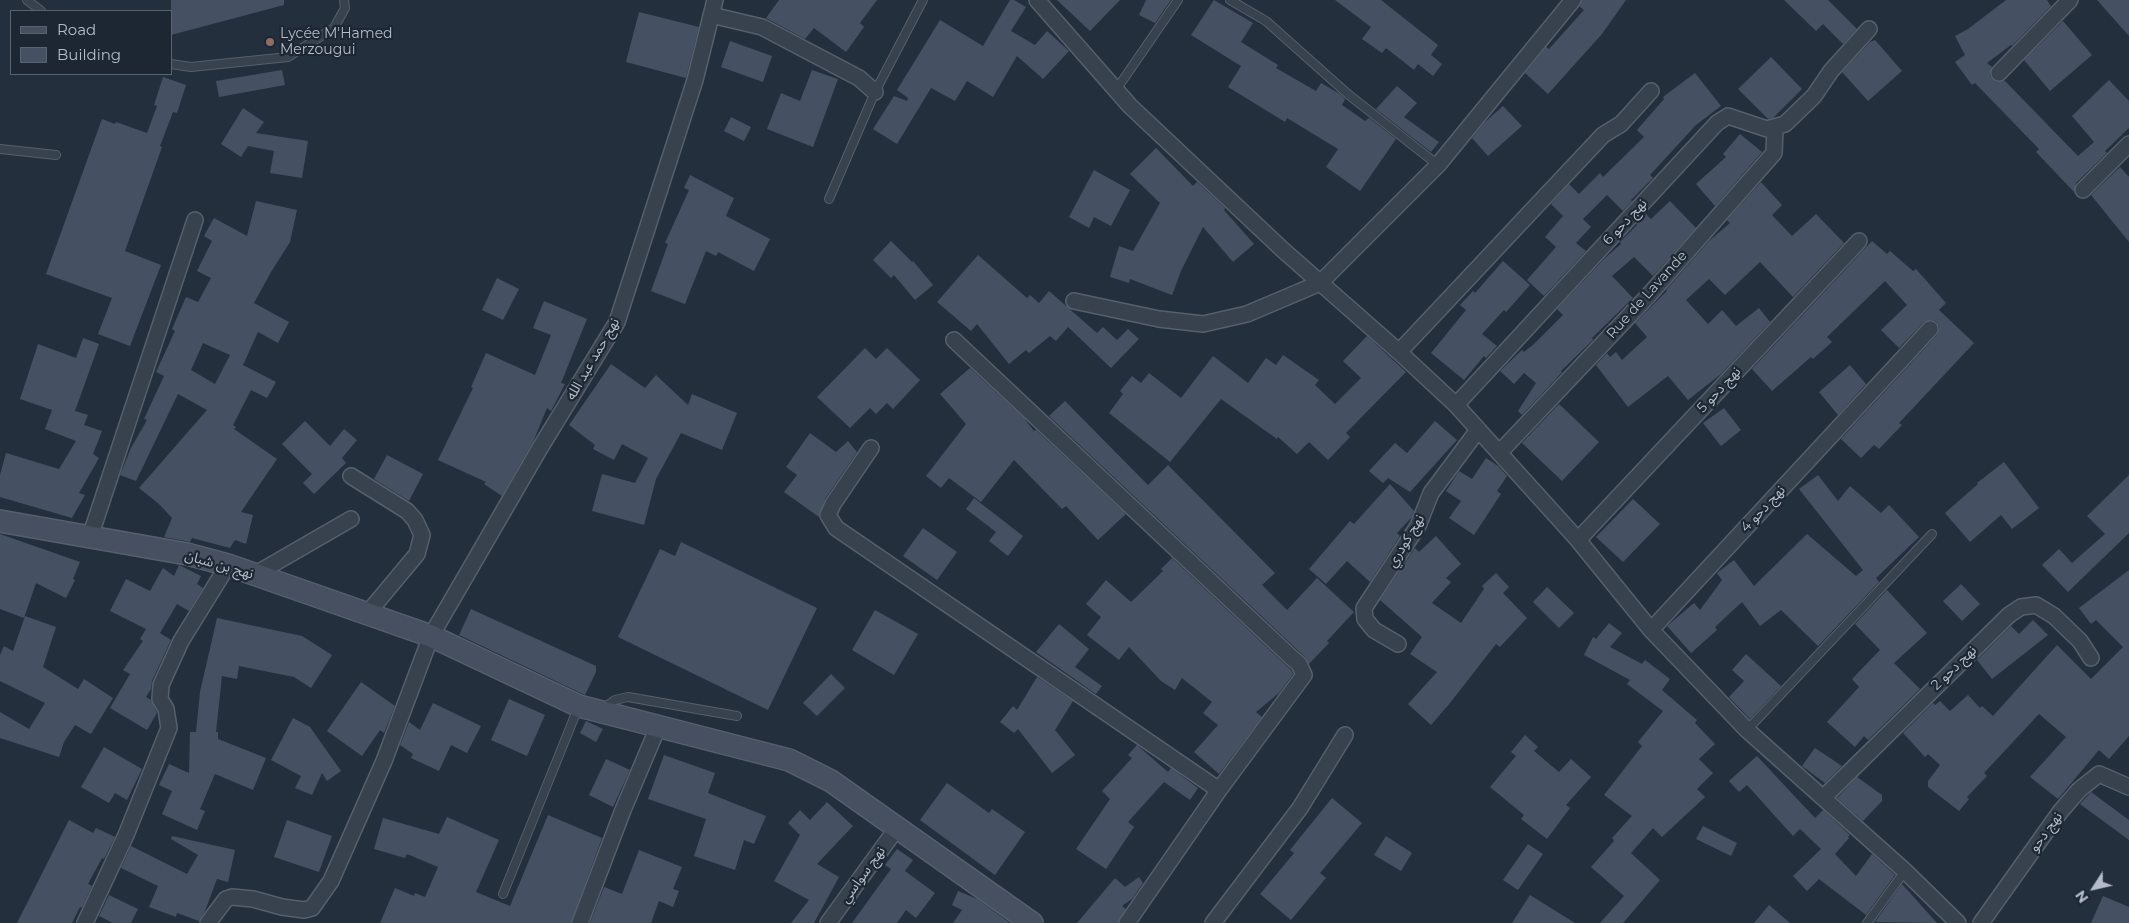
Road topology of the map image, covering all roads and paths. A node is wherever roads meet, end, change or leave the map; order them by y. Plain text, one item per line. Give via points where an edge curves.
1 (28, 0) edge
2 (344, 0) edge
3 (922, 0) edge
4 (1037, 0) edge
5 (1178, 0) edge
6 (1230, 0) edge
7 (1573, 0) edge
8 (2070, 0) edge
9 (713, 7) edge
10 (41, 10) edge
11 (1869, 29) dead end
12 (172, 64) edge
13 (2000, 73) dead end
14 (1116, 90) junction
15 (875, 92) junction
16 (1651, 92) dead end
17 (1775, 128) junction
18 (2129, 144) edge
19 (0, 149) edge
20 (56, 156) dead end
21 (1438, 165) junction
22 (2083, 190) dead end
23 (829, 199) dead end
24 (195, 220) dead end
25 (1859, 241) dead end
26 (1320, 283) junction
27 (1074, 301) dead end
28 (1930, 328) dead end
29 (954, 340) dead end
30 (1399, 352) junction
31 (1456, 405) junction
32 (1478, 430) junction
33 (871, 448) dead end
34 (1500, 452) junction
35 (351, 476) dead end
36 (351, 520) dead end
37 (0, 521) edge
38 (1932, 534) dead end
39 (90, 537) junction
40 (1578, 540) junction
41 (228, 566) junction
42 (254, 575) junction
43 (367, 614) junction
44 (1651, 630) junction
45 (431, 636) junction
46 (1398, 644) dead end
47 (2091, 658) dead end
48 (589, 709) junction
49 (737, 716) dead end
50 (658, 727) junction
51 (1747, 730) junction
52 (1346, 735) dead end
53 (2129, 787) edge
54 (1219, 790) junction
55 (1824, 796) junction
56 (897, 828) junction
57 (1905, 870) junction
58 (503, 894) dead end
59 (85, 923) edge
60 (208, 923) edge
61 (580, 923) edge
62 (828, 923) edge
63 (1032, 923) edge
64 (1128, 923) edge
65 (1213, 923) edge
66 (1867, 923) edge
67 (1958, 923) edge
68 (1981, 923) edge

1 - 10 lane
2 - 12 lane via 345,8 334,28 288,57 191,67
3 - 15 lane
4 - 14 street
5 - 14 lane
6 - 21 lane via 1266,21 1349,95
7 - 21 street
8 - 13 street
9 - 15 street via 762,27 859,78
9 - 45 street, نهج حمد عبد الله via 695,80 617,322
11 - 17 street via 1831,71 1814,96 1785,124
14 - 26 street
15 - 23 lane
16 - 30 street via 1621,124 1603,135
17 - 31 street, نهج دحو 6 via 1768,129 1728,116 1716,124
17 - 34 street, Rue de Lavande via 1774,153 1648,296
18 - 22 street
19 - 20 lane
21 - 26 street
24 - 39 street
25 - 40 street, نهج دحو 5
26 - 27 street via 1247,314 1203,324 1159,320
26 - 30 street
28 - 44 street, نهج دحو 4
29 - 54 street via 1299,664 1304,675
30 - 31 street
31 - 32 street
32 - 34 street
32 - 46 street, نهج كودري via 1431,493 1418,526 1364,608 1365,619 1374,630
33 - 54 street via 828,515 836,528
34 - 40 street
35 - 43 street via 406,511 422,535 417,554
36 - 42 street
37 - 39 street, نهج بن شبان
38 - 51 lane
39 - 41 street, نهج بن شبان via 187,554
40 - 44 street
41 - 42 street, نهج بن شبان
41 - 59 street via 181,641 161,685 160,699 166,709 169,728 126,835
42 - 43 street, نهج بن شبان
43 - 45 street, نهج بن شبان
44 - 51 street
45 - 48 street, نهج بن شبان
45 - 60 street, نهج حمد عبد الله via 380,770 330,881 312,908 282,907 232,897 226,899
47 - 55 street, نهج دحو 2 via 2080,641 2054,616 2036,605 2021,607 2009,614
48 - 49 lane via 628,697
48 - 50 street, نهج بن شبان
48 - 58 lane
50 - 56 street, نهج بن شبان via 789,760 831,781
50 - 61 street
51 - 55 street
52 - 65 street via 1300,808
53 - 68 street, نهج دحو via 2099,774 2079,790
54 - 64 street
55 - 57 street
56 - 62 street, نهج سواسي
56 - 63 street, نهج بن شبان
57 - 66 lane
57 - 67 street

